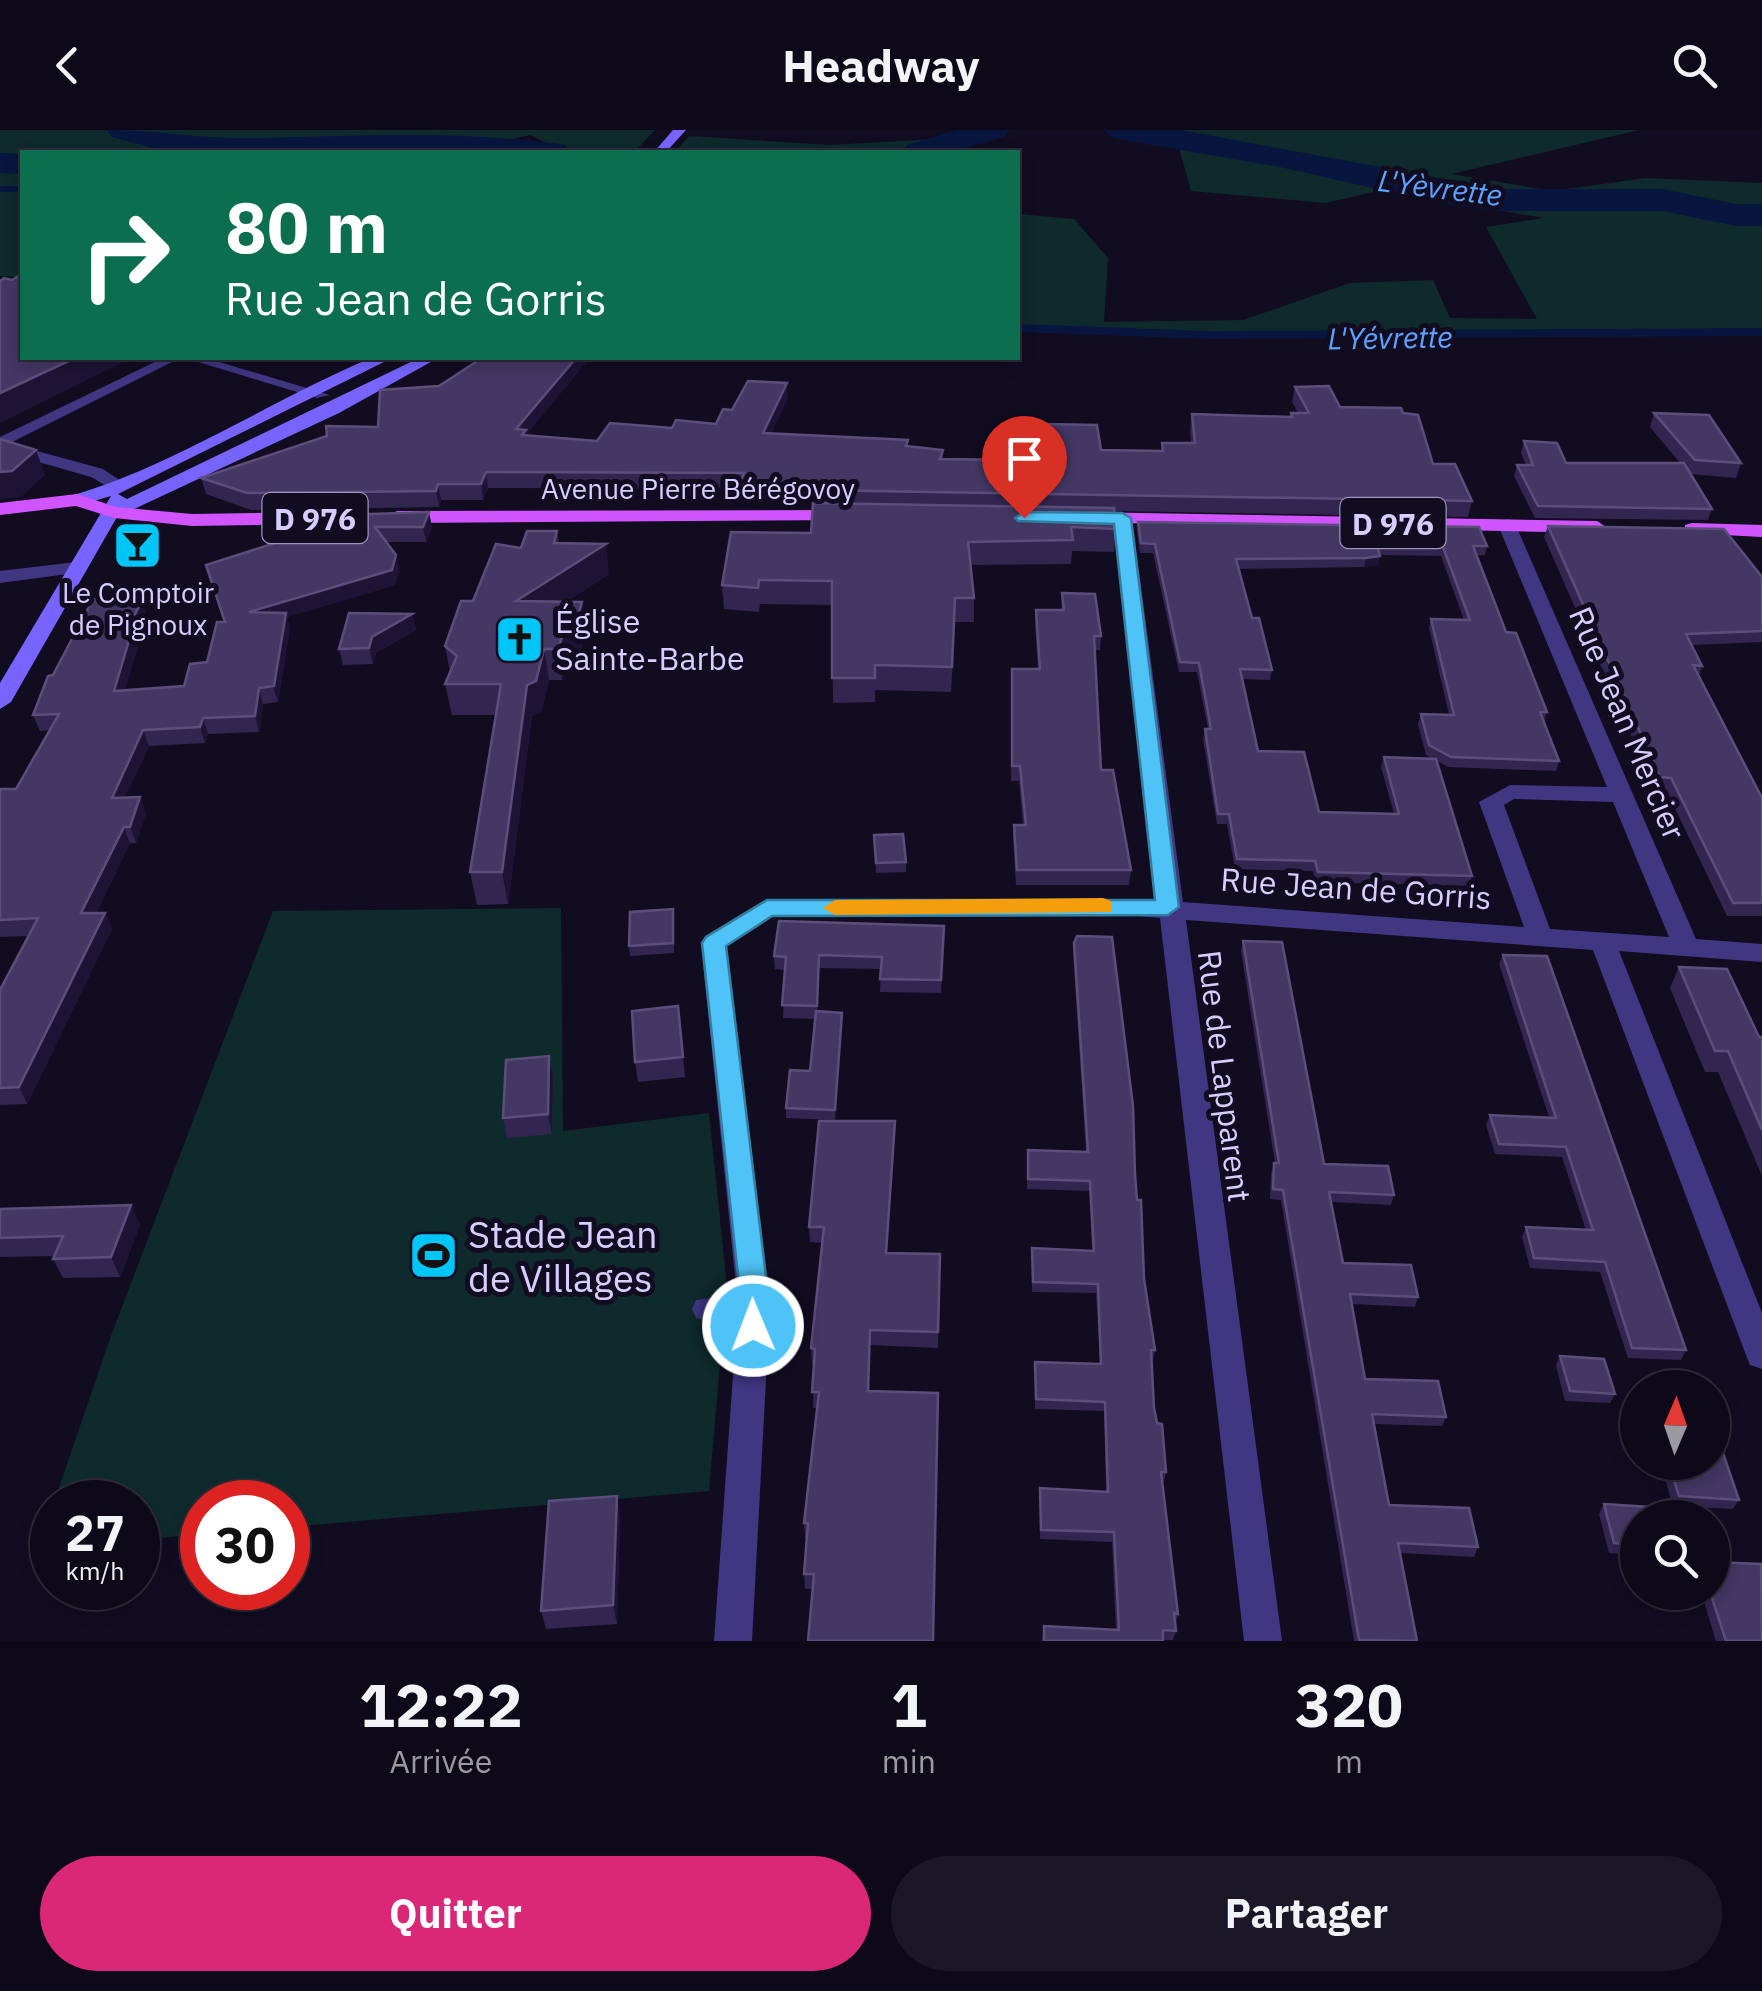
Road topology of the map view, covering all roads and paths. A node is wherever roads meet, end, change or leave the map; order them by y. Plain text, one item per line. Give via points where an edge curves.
1 (680, 130) edge
2 (662, 150) edge
3 (169, 360) edge
4 (199, 360) edge
5 (426, 360) edge
6 (376, 362) edge
7 (371, 389) junction
8 (315, 393) junction
9 (401, 394) edge
10 (0, 445) edge
11 (121, 487) junction
12 (77, 500) junction
13 (0, 510) edge
14 (114, 512) junction
15 (867, 516) edge
16 (370, 517) edge
17 (334, 518) edge
18 (1058, 518) edge
19 (1122, 518) junction
20 (0, 525) edge
21 (1508, 525) junction
22 (1621, 528) edge
23 (1676, 529) edge
24 (1762, 530) edge
25 (76, 568) junction
26 (0, 578) edge
27 (0, 702) edge
28 (1620, 795) junction
29 (1168, 907) junction
30 (1538, 934) junction
31 (1602, 940) junction
32 (1686, 948) junction
33 (1762, 953) edge
34 (754, 1305) junction
35 (706, 1309) dead end
36 (1762, 1354) edge
37 (733, 1641) edge
38 (1263, 1641) edge

1 - 2 main road
3 - 10 lane
4 - 8 lane
5 - 7 main road
6 - 8 main road
7 - 9 street
7 - 14 main road
8 - 11 main road
8 - 14 main road
10 - 11 street via 97,473
11 - 12 main road
11 - 14 main road
12 - 13 main road
12 - 14 main road
14 - 17 main road, D 976 via 192,520
14 - 20 main road
14 - 25 main road
15 - 16 main road, Avenue Pierre Bérégovoy / D 976
18 - 19 main road, D 976
19 - 21 main road, D 976
19 - 29 street, Rue de Lapparent
21 - 22 main road, D 976
21 - 28 street, Rue Jean Mercier
23 - 24 main road
25 - 26 street
25 - 27 main road
28 - 30 street via 1510,792 1491,802
28 - 32 street, Rue Jean Mercier
29 - 30 street, Rue Jean de Gorris
29 - 34 street, Rue Jean de Gorris via 767,908 714,943
29 - 38 street, Rue de Lapparent
30 - 31 street, Rue Jean de Gorris
31 - 32 street, Rue Jean de Gorris
31 - 36 street
32 - 33 street, Rue Jean de Gorris
34 - 35 lane
34 - 37 street

